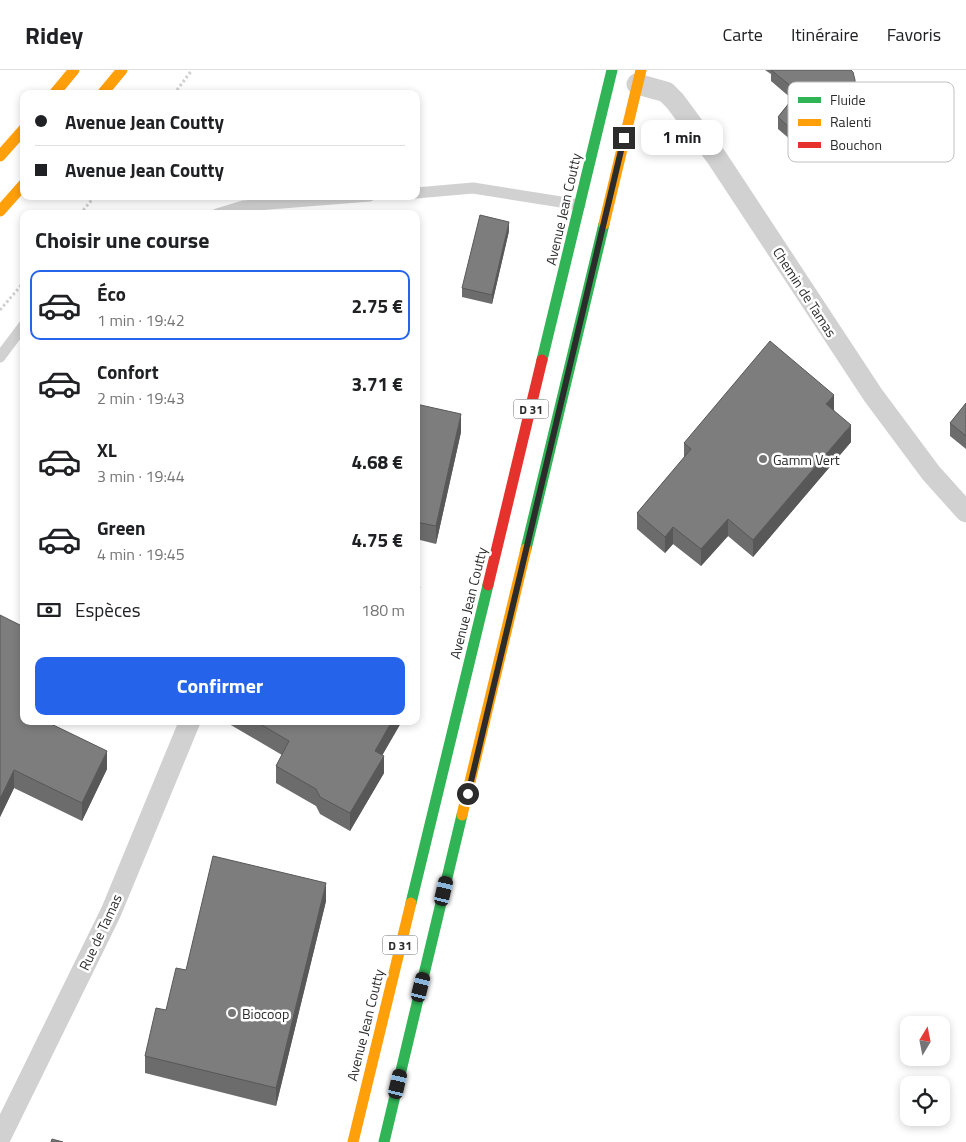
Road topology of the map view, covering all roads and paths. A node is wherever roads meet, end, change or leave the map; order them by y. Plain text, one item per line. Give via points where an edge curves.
1 (74, 70) edge
2 (122, 70) edge
3 (192, 70) edge
4 (612, 70) edge
5 (639, 77) edge
6 (57, 90) edge
7 (105, 90) edge
8 (177, 90) edge
9 (20, 134) edge
10 (0, 156) edge
11 (20, 188) edge
12 (420, 193) edge
13 (92, 200) edge
14 (319, 200) edge
15 (580, 204) junction
16 (83, 210) edge
17 (230, 210) edge
18 (0, 211) edge
19 (20, 287) edge
20 (0, 310) edge
21 (20, 330) edge
22 (0, 357) edge
23 (966, 512) edge
24 (188, 725) edge
25 (0, 1138) edge
26 (352, 1142) edge
27 (384, 1142) edge

1 - 6 main road
2 - 7 main road
3 - 8 path
4 - 15 main road, Avenue Jean Coutty / D 31
5 - 23 street, Chemin de Tamas via 666,92 717,158 873,395
5 - 27 main road, D 31
9 - 10 main road
11 - 18 main road
12 - 15 lane via 473,188
13 - 16 path
14 - 17 lane via 243,206
15 - 26 main road, Avenue Jean Coutty / D 31
19 - 20 path
21 - 22 lane
24 - 25 street, Rue de Tamas via 111,912

